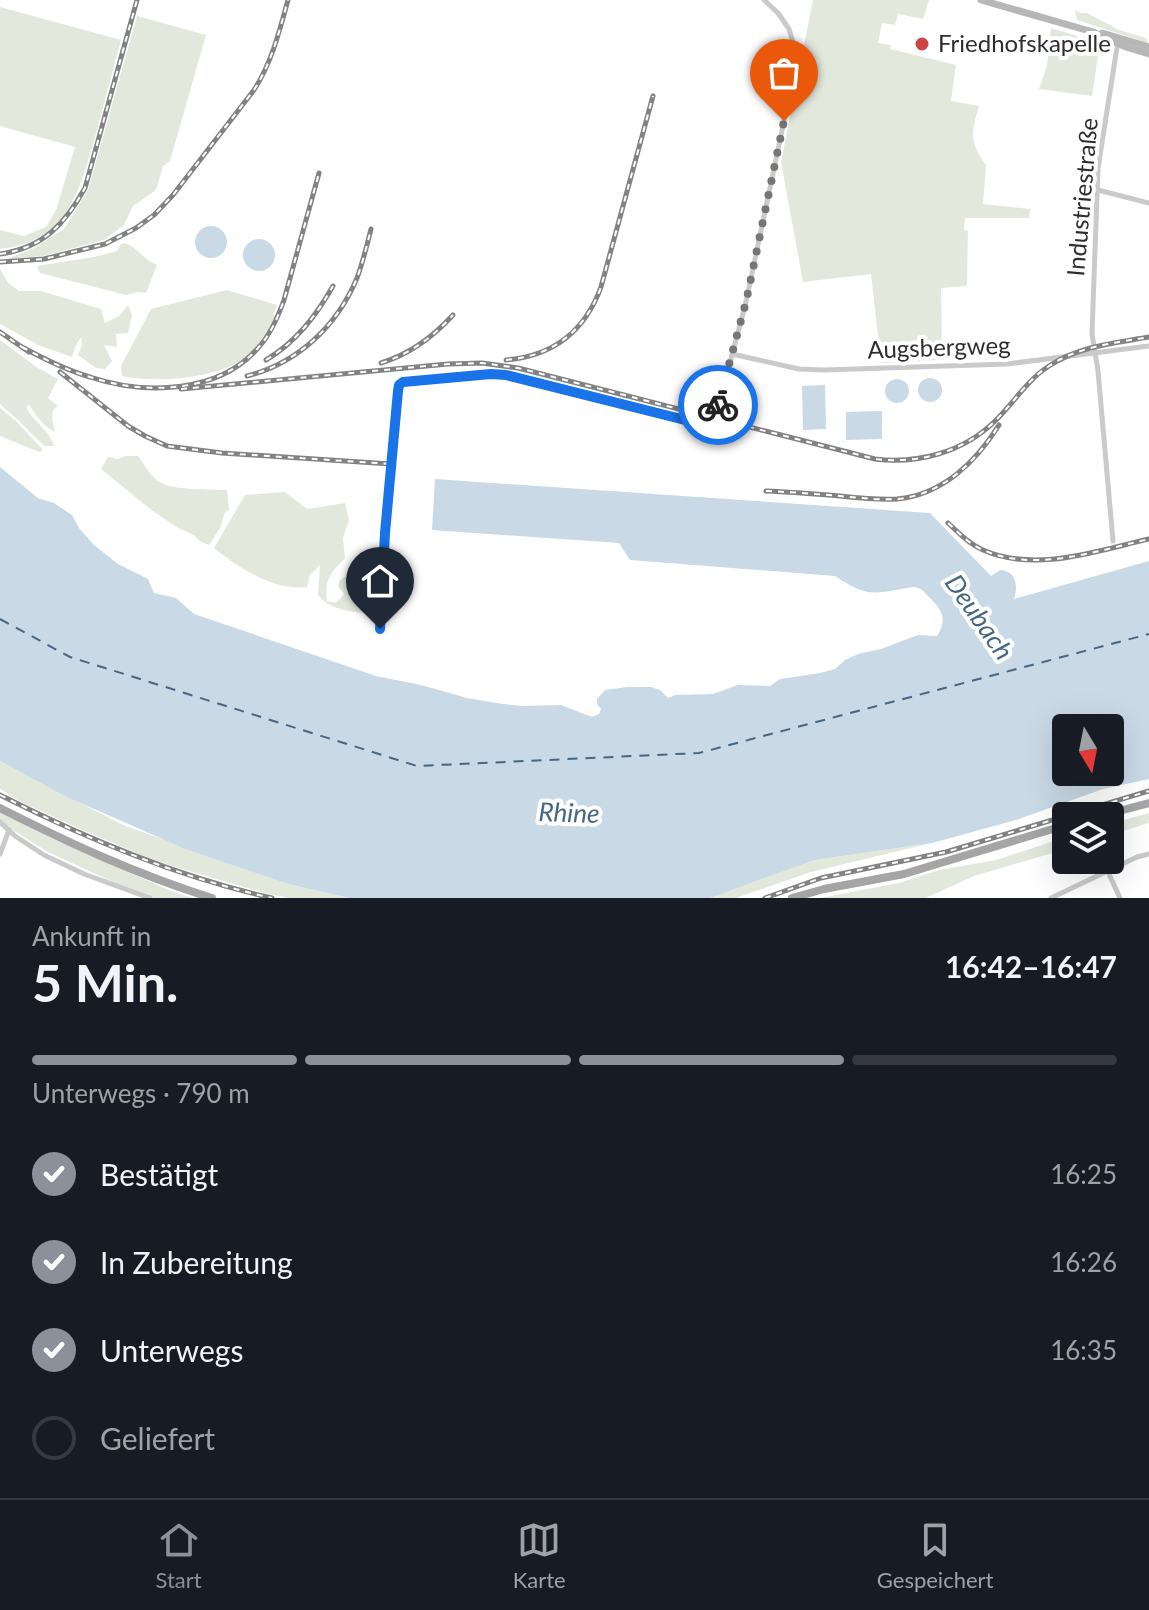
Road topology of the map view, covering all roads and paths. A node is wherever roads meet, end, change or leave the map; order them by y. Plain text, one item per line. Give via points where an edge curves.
1 (764, 0) edge
2 (981, 0) edge
3 (1093, 32) junction
4 (1114, 35) junction
5 (1130, 42) junction
6 (1119, 44) junction
7 (1149, 47) edge
8 (1149, 54) edge
9 (1098, 190) junction
10 (1149, 203) edge
11 (1149, 346) edge
12 (732, 354) junction
13 (1095, 354) junction
14 (1113, 541) dead end
15 (380, 629) dead end
16 (1149, 803) edge
17 (0, 808) edge
18 (1124, 810) edge
19 (0, 822) edge
20 (1052, 829) edge
21 (9, 830) junction
22 (0, 854) edge
23 (1149, 854) edge
24 (1124, 864) edge
25 (1104, 874) edge
26 (1109, 874) edge
27 (126, 889) junction
28 (122, 898) edge
29 (150, 898) edge
30 (212, 898) edge
31 (792, 898) edge
32 (1051, 898) edge
33 (1120, 898) edge

1 - 12 street via 789,29 794,61
2 - 3 street
3 - 4 street
3 - 6 street
4 - 5 street
4 - 6 street
5 - 6 street
5 - 7 street
6 - 8 street
6 - 9 street, Industriestraße
9 - 10 street
9 - 13 street, Industriestraße
11 - 13 street, Augsbergweg
12 - 13 street, Augsbergweg via 824,370 1007,364
12 - 15 street via 713,427 506,375 399,385
13 - 14 street, Industriestraße
16 - 18 main road
17 - 30 main road via 79,847
19 - 21 street
20 - 31 main road via 930,867
21 - 22 street
21 - 27 street via 44,855
23 - 24 street
25 - 32 street
26 - 33 street
27 - 28 street
27 - 29 street

